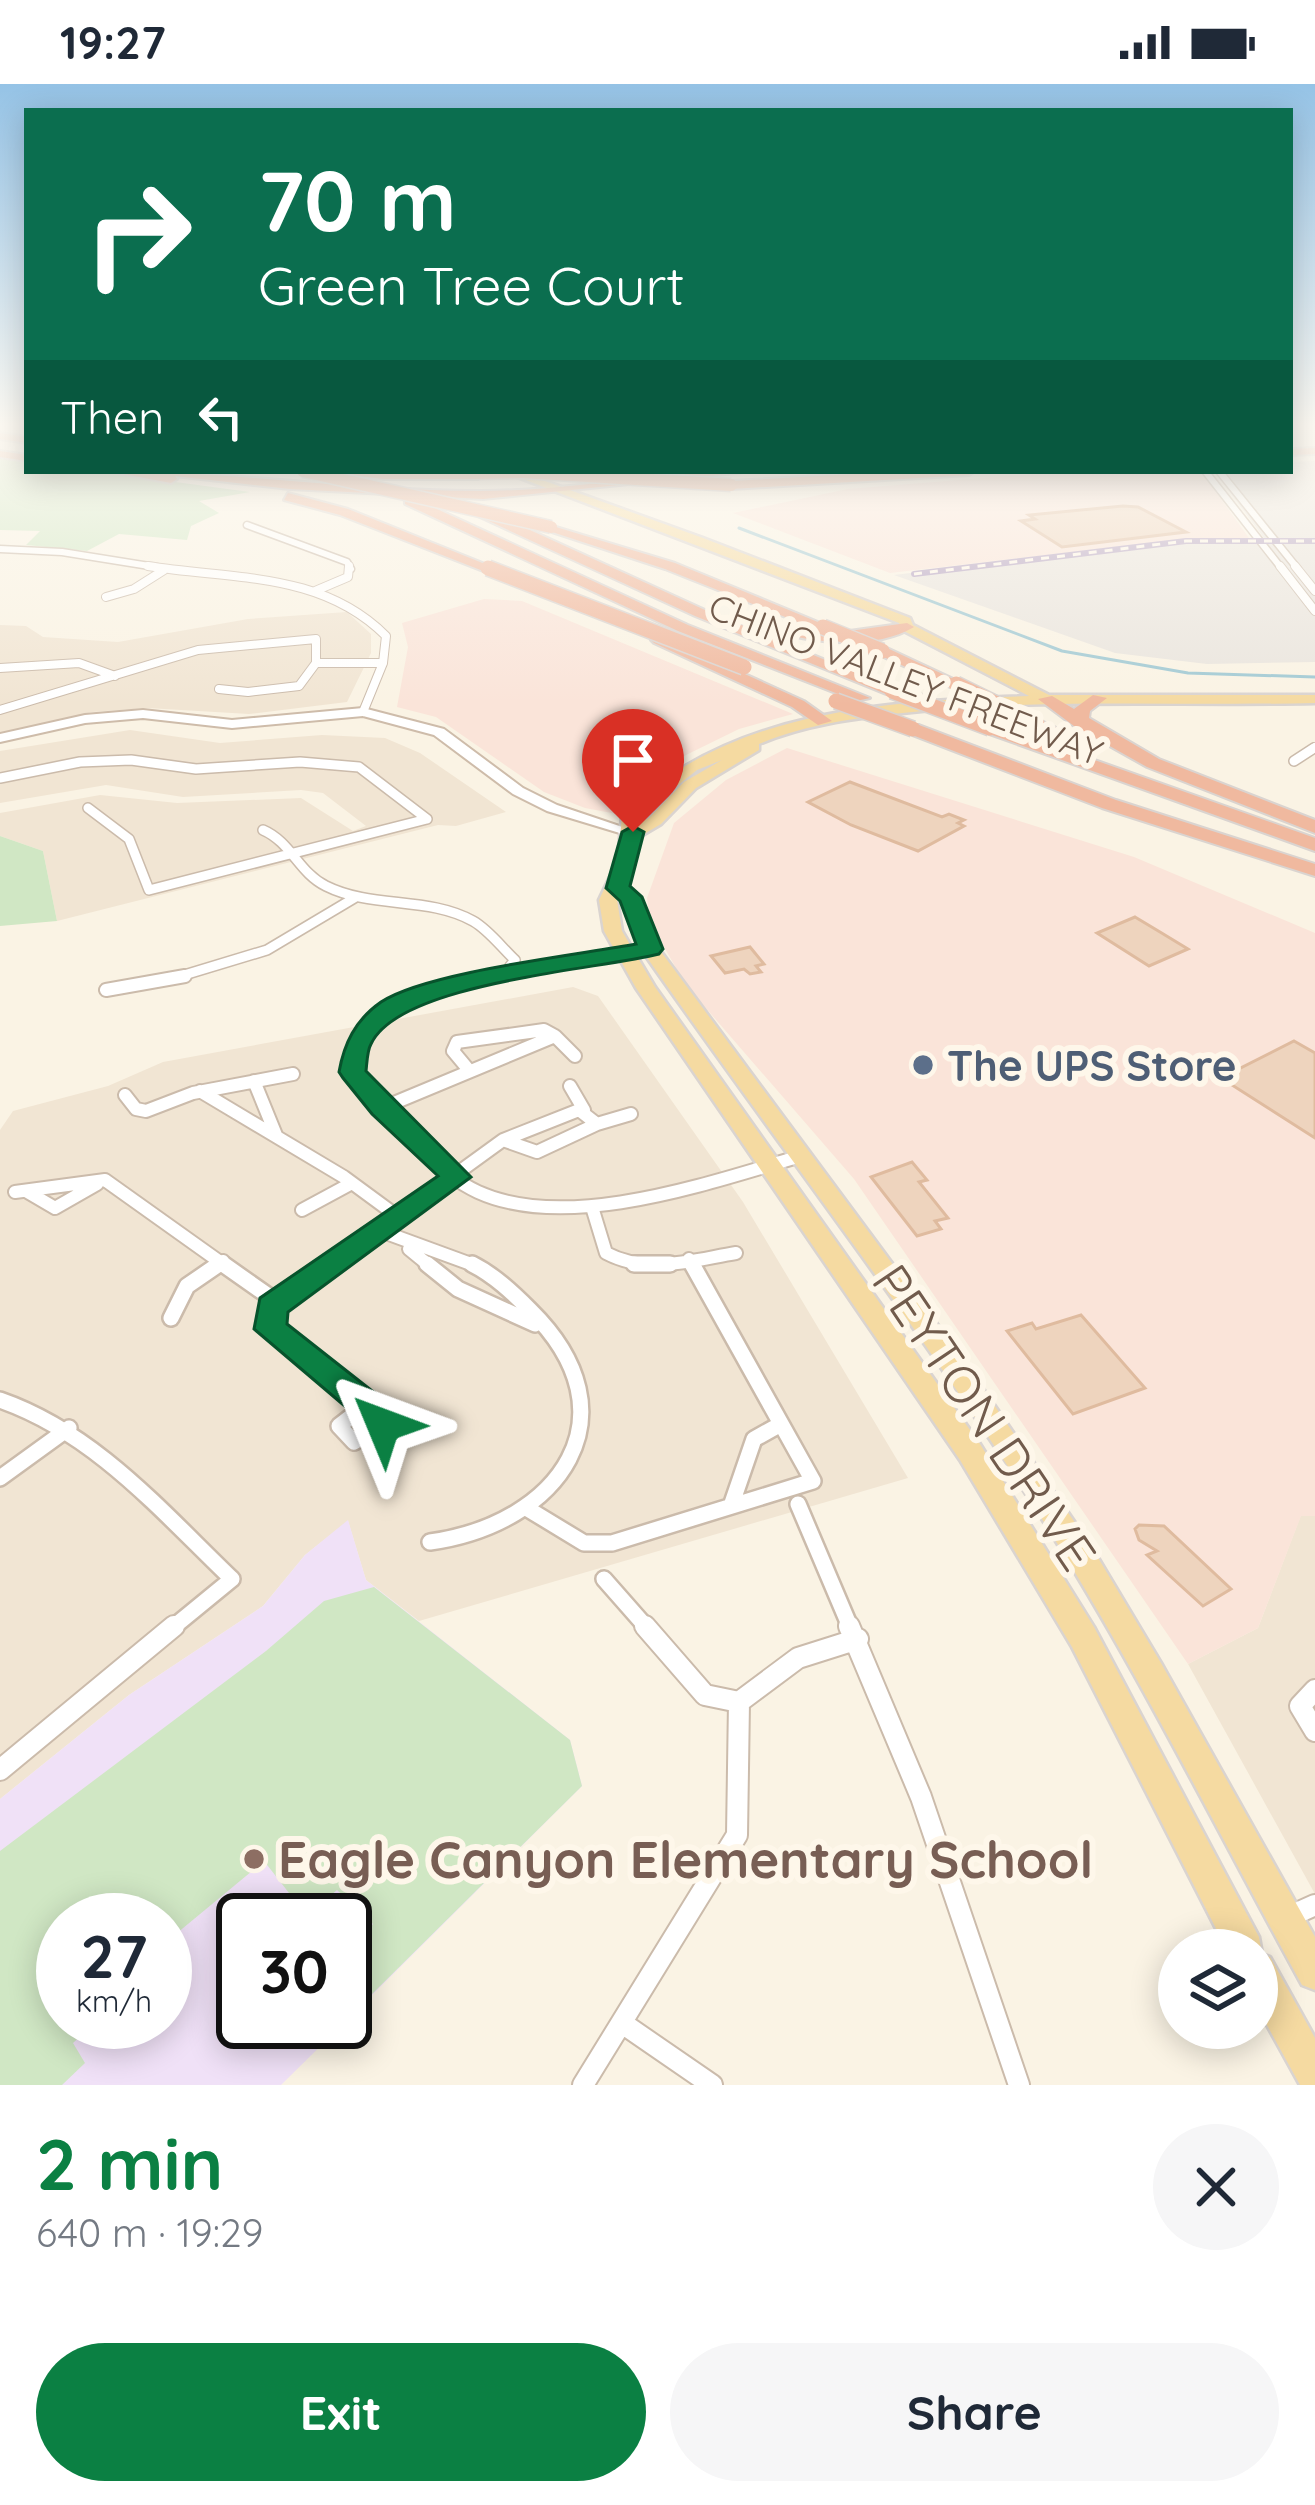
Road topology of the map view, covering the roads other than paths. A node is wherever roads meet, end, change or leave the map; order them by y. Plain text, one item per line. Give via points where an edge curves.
1 (354, 517) edge
2 (438, 517) edge
3 (445, 517) edge
4 (491, 517) edge
5 (508, 517) edge
6 (613, 517) edge
7 (630, 517) edge
8 (634, 517) edge
9 (1241, 517) edge
10 (1256, 517) edge
11 (639, 519) junction
12 (248, 525) dead end
13 (0, 549) edge
14 (165, 569) junction
15 (611, 573) junction
16 (1315, 591) edge
17 (314, 592) junction
18 (106, 597) dead end
19 (1315, 611) edge
20 (907, 627) junction
21 (316, 663) junction
22 (383, 664) junction
23 (0, 668) edge
24 (116, 676) junction
25 (219, 688) dead end
26 (1099, 698) junction
27 (1046, 699) junction
28 (1315, 699) edge
29 (0, 710) edge
30 (363, 712) junction
31 (824, 721) junction
32 (1080, 722) junction
33 (0, 737) edge
34 (1315, 747) edge
35 (1294, 761) dead end
36 (0, 778) edge
37 (88, 808) dead end
38 (1315, 827) edge
39 (262, 830) dead end
40 (633, 832) junction
41 (1315, 845) edge
42 (295, 854) junction
43 (1315, 869) edge
44 (618, 888) junction
45 (356, 897) junction
46 (650, 949) junction
47 (625, 954) junction
48 (513, 970) junction
49 (106, 990) dead end
50 (539, 1018) dead end
51 (553, 1034) junction
52 (574, 1056) dead end
53 (468, 1069) junction
54 (292, 1074) dead end
55 (254, 1081) junction
56 (570, 1086) dead end
57 (200, 1091) junction
58 (124, 1095) dead end
59 (382, 1108) junction
60 (584, 1110) junction
61 (631, 1114) dead end
62 (597, 1124) junction
63 (277, 1136) junction
64 (503, 1140) junction
65 (801, 1156) junction
66 (766, 1165) junction
67 (457, 1177) junction
68 (352, 1183) junction
69 (20, 1191) dead end
70 (592, 1207) junction
71 (302, 1210) dead end
72 (397, 1216) junction
73 (378, 1230) junction
74 (400, 1243) junction
75 (736, 1252) dead end
76 (688, 1259) junction
77 (223, 1262) junction
78 (274, 1304) junction
79 (171, 1318) dead end
80 (547, 1330) junction
81 (0, 1400) edge
82 (366, 1405) dead end
83 (781, 1424) junction
84 (69, 1428) junction
85 (0, 1478) edge
86 (798, 1504) dead end
87 (731, 1506) junction
88 (528, 1509) junction
89 (430, 1542) dead end
90 (604, 1579) dead end
91 (857, 1639) junction
92 (1315, 1690) edge
93 (739, 1702) junction
94 (1315, 1731) edge
95 (0, 1770) edge
96 (1300, 1912) edge
97 (1235, 1929) edge
98 (1315, 1972) edge
99 (1278, 2008) edge
100 (622, 2023) junction
101 (1315, 2075) edge
102 (583, 2085) edge
103 (712, 2085) edge
104 (1019, 2085) edge

1 - 43 highway, bridge via 1109,804
2 - 31 highway via 561,594
3 - 43 highway, CHINO VALLEY FREEWAY via 683,628
4 - 15 highway, CHINO VALLEY FREEWAY
5 - 41 highway, bridge via 670,566 823,627
6 - 20 main road
7 - 11 main road
8 - 11 main road
9 - 19 street
10 - 16 street
11 - 20 main road
12 - 17 street via 347,562 348,577
13 - 14 street
14 - 17 street
14 - 18 street
15 - 20 highway via 806,637 858,638
15 - 41 highway, CHINO VALLEY FREEWAY, bridge via 892,692
17 - 22 street via 370,616 386,636
20 - 27 main road
21 - 22 street
21 - 24 street via 316,639 288,640 197,650
21 - 25 street via 299,686
22 - 30 street
23 - 24 street via 79,663
24 - 29 street
26 - 27 main road
26 - 28 main road
26 - 32 highway via 1082,709
27 - 31 main road
27 - 32 highway
30 - 33 street via 232,724 124,716
30 - 40 street via 439,732 518,791
31 - 40 main road via 767,737
32 - 38 highway via 1172,772
34 - 35 street
36 - 42 street via 131,760 196,769 359,766 427,819
37 - 42 street via 129,839 149,890
39 - 42 street
40 - 44 main road, PEYTON DRIVE
42 - 45 street via 309,877
44 - 46 main road, PEYTON DRIVE via 630,897
44 - 47 main road, PEYTON DRIVE via 609,915
45 - 48 street via 434,907 479,924
45 - 49 street via 312,931 255,956
46 - 47 street
46 - 65 main road, PEYTON DRIVE
47 - 48 street
47 - 66 main road, PEYTON DRIVE
48 - 59 street via 391,1007 373,1023 358,1041 352,1072
50 - 51 street
51 - 52 street
51 - 53 street
51 - 53 street via 457,1042 453,1051
53 - 59 street
54 - 55 street
55 - 57 street
55 - 63 street
56 - 60 street
57 - 58 street via 146,1111
57 - 63 street
59 - 67 street
60 - 62 street
60 - 64 street
61 - 62 street
62 - 64 street via 537,1152
63 - 68 street
64 - 67 street
65 - 66 street
65 - 96 main road, PEYTON DRIVE via 1043,1497
66 - 70 street
66 - 97 main road, PEYTON DRIVE via 1019,1532 1083,1637
67 - 70 street via 526,1205
67 - 72 street
68 - 71 street
68 - 72 street
69 - 77 street via 105,1180
70 - 76 street via 611,1258
72 - 73 street
73 - 74 street
73 - 78 street
74 - 80 street via 458,1289
74 - 80 street via 485,1270
75 - 76 street
76 - 83 street
77 - 78 street
77 - 79 street via 187,1286
78 - 82 street via 271,1329
80 - 88 street via 582,1396 560,1474
81 - 84 street
83 - 87 street via 754,1439
83 - 87 street via 813,1481
84 - 85 street
84 - 95 street via 232,1579
86 - 91 street
87 - 88 street via 612,1543 584,1543
88 - 89 street via 464,1540
90 - 93 street via 705,1695
91 - 93 street via 798,1658
91 - 104 street via 921,1797
92 - 94 street via 1300,1706
93 - 100 street via 737,1835
96 - 98 main road, PEYTON DRIVE
99 - 101 main road
100 - 102 street
100 - 103 street

